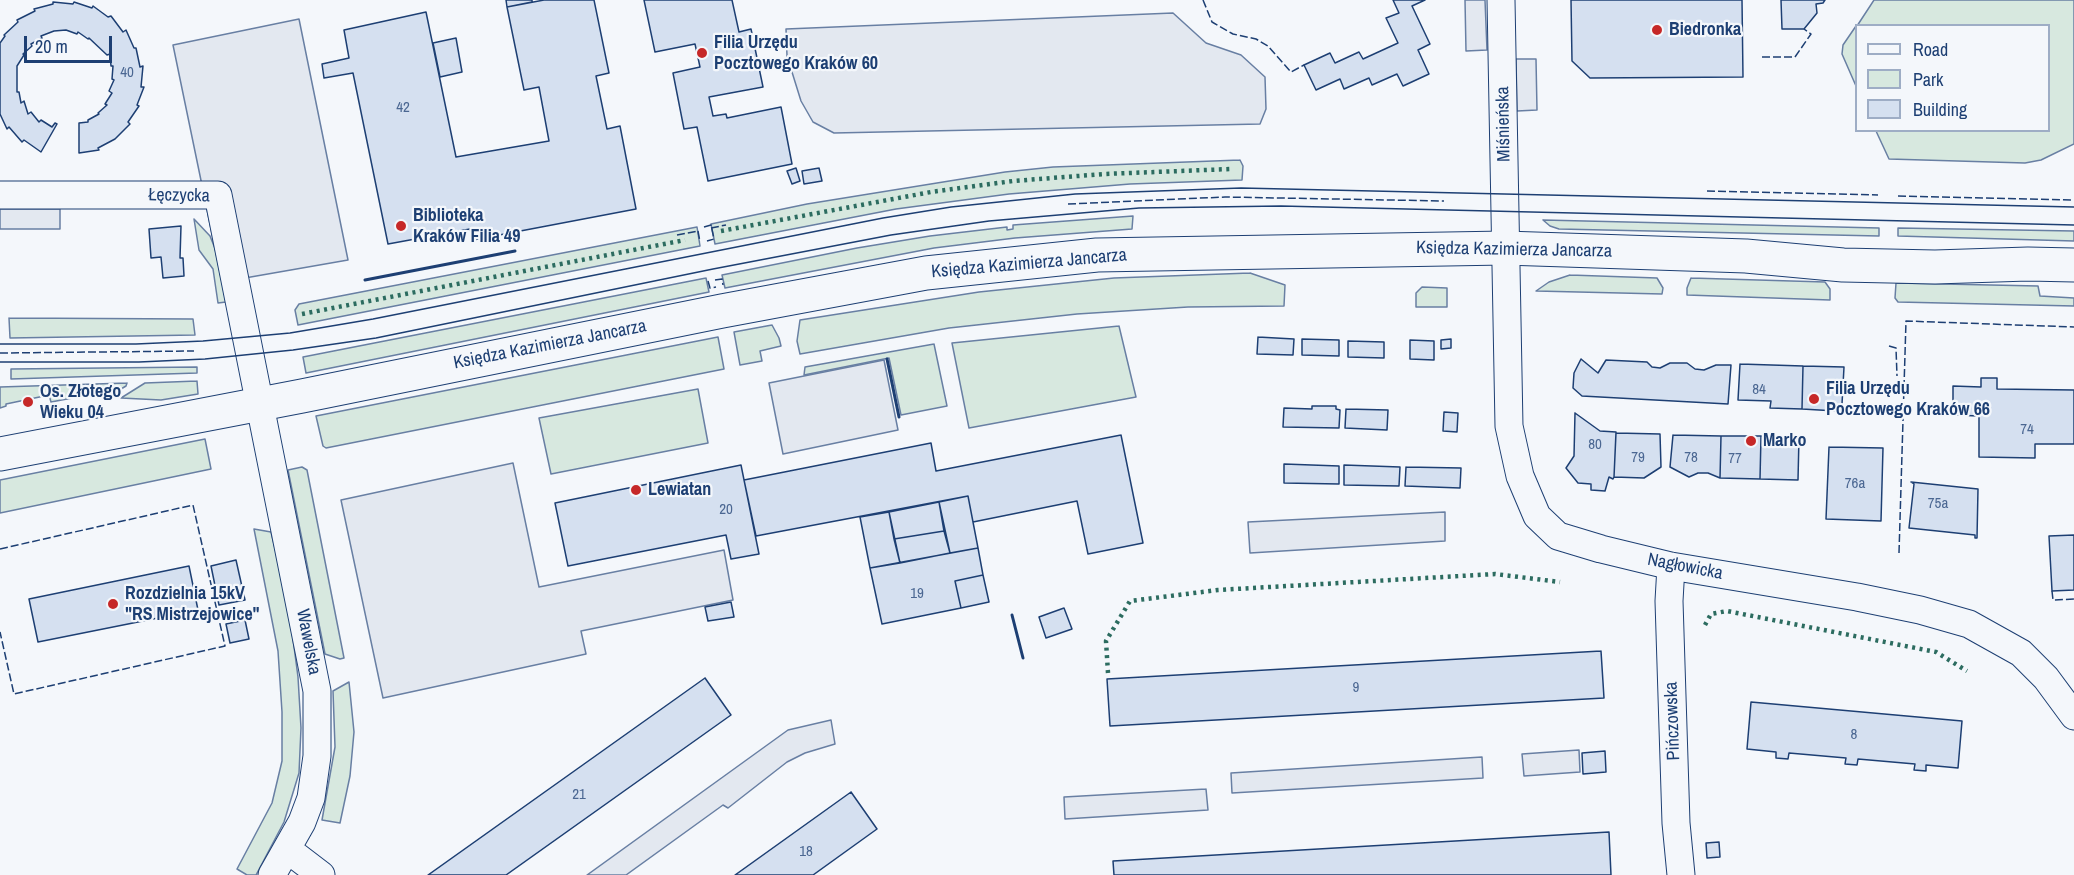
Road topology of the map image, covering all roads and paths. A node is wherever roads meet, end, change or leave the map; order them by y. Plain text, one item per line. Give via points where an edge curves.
1 (1501, 0) edge
2 (0, 195) edge
3 (1505, 248) junction
4 (2074, 265) edge
5 (259, 404) junction
6 (0, 454) edge
7 (1671, 566) junction
8 (2074, 716) edge
9 (287, 849) junction
10 (272, 875) edge
11 (321, 875) edge
12 (1681, 875) edge

1 - 3 street, Miśnieńska
2 - 5 street, Łęczycka via 218,195
3 - 4 street, Księdza Kazimierza Jancarza via 1746,256 1865,265
3 - 5 street, Księdza Kazimierza Jancarza via 1097,255 926,273 722,310
3 - 7 street, Nagłowicka via 1509,426 1520,476 1537,516 1558,536
5 - 6 street, Księdza Kazimierza Jancarza
5 - 9 street, Wawelska via 317,691 315,778 302,822
7 - 8 street, Nagłowicka via 1857,597 1969,624 2020,653 2046,678
7 - 12 street, Pińczowska via 1676,823
9 - 10 street, Wawelska
9 - 11 street

